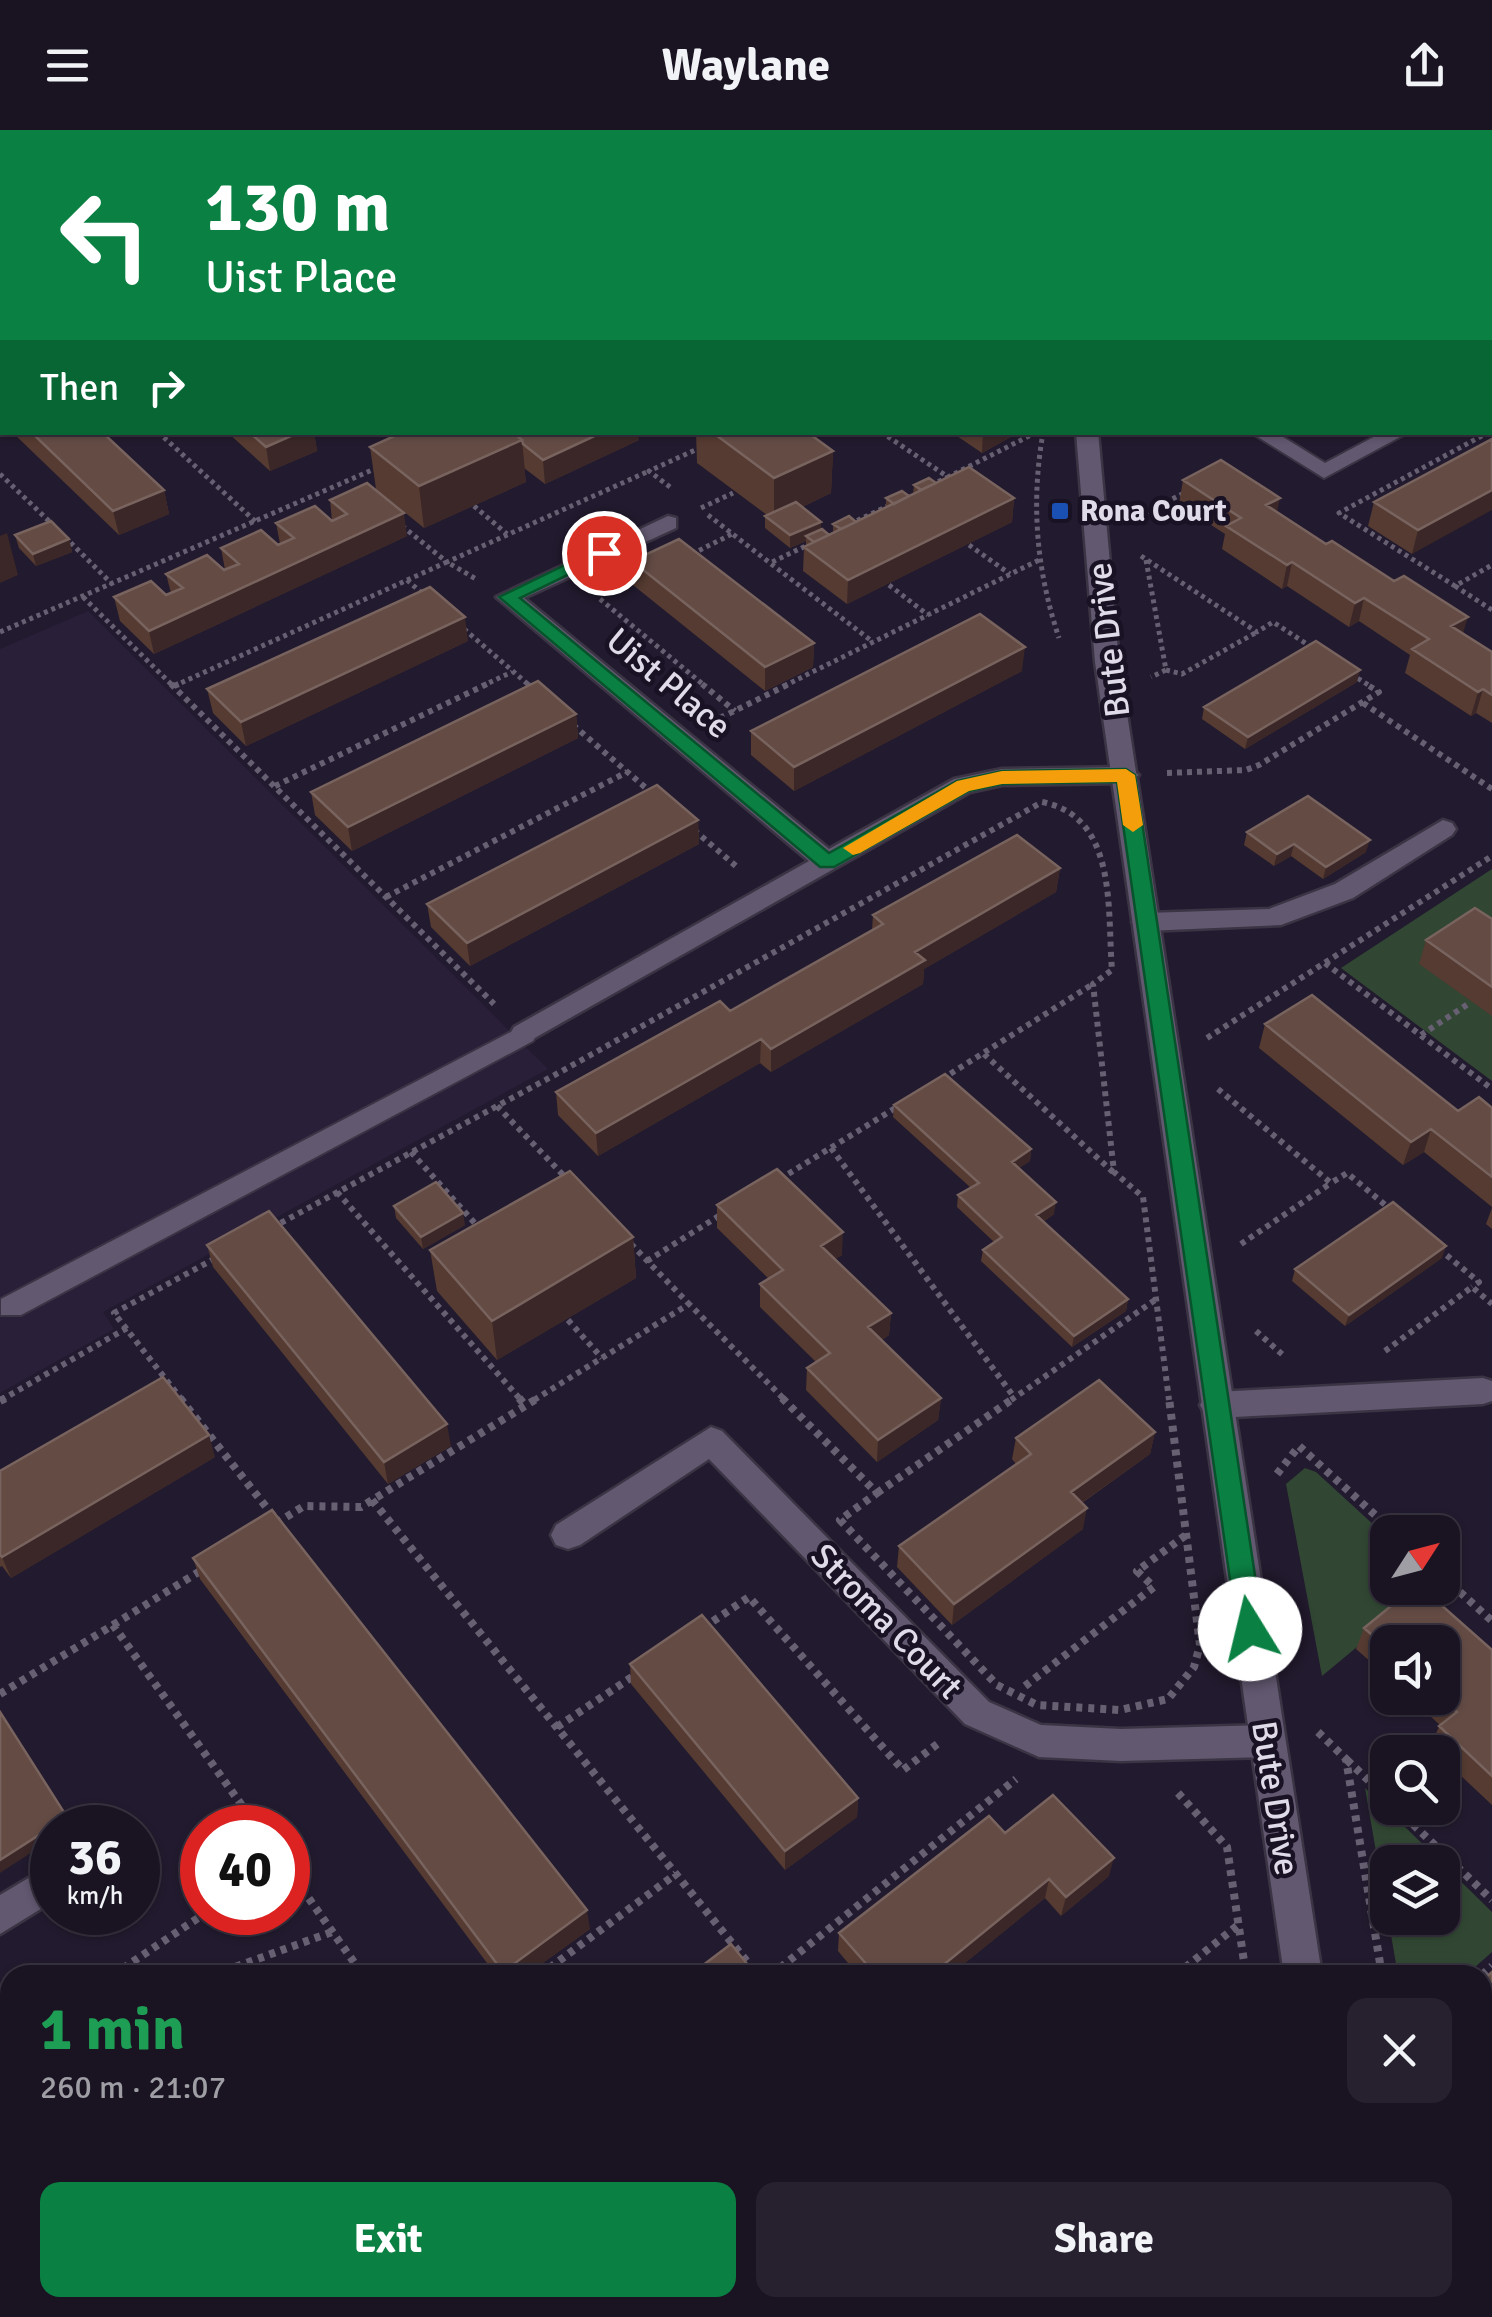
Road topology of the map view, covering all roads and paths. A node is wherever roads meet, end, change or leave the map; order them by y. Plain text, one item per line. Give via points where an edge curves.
1 (161, 435) edge
2 (885, 435) edge
3 (1034, 435) edge
4 (1040, 435) edge
5 (1086, 435) edge
6 (1265, 435) edge
7 (1393, 435) edge
8 (1485, 435) edge
9 (716, 440) edge
10 (393, 460) edge
11 (649, 470) junction
12 (0, 474) edge
13 (948, 477) junction
14 (347, 481) junction
15 (930, 485) edge
16 (14, 486) junction
17 (674, 490) dead end
18 (1190, 490) edge
19 (0, 492) edge
20 (361, 492) edge
21 (687, 499) dead end
22 (894, 503) edge
23 (474, 506) edge
24 (390, 516) edge
25 (256, 522) junction
26 (1126, 522) dead end
27 (668, 523) dead end
28 (841, 528) edge
29 (508, 534) junction
30 (732, 534) junction
31 (824, 537) edge
32 (969, 545) edge
33 (1128, 548) dead end
34 (682, 558) edge
35 (1039, 560) junction
36 (1146, 560) junction
37 (446, 562) junction
38 (770, 563) junction
39 (1492, 566) edge
40 (1010, 574) junction
41 (407, 580) junction
42 (112, 584) junction
43 (889, 586) edge
44 (1455, 586) junction
45 (615, 591) dead end
46 (83, 597) junction
47 (508, 597) junction
48 (437, 606) edge
49 (1492, 610) edge
50 (928, 615) junction
51 (452, 619) edge
52 (0, 632) edge
53 (1257, 632) junction
54 (873, 642) junction
55 (1065, 652) dead end
56 (1318, 652) edge
57 (1166, 670) junction
58 (512, 672) junction
59 (1349, 672) edge
60 (174, 686) junction
61 (1150, 692) dead end
62 (541, 696) edge
63 (1363, 702) junction
64 (735, 711) junction
65 (570, 722) edge
66 (705, 726) dead end
67 (627, 772) junction
68 (1164, 774) dead end
69 (1126, 775) junction
70 (274, 786) junction
71 (1492, 789) edge
72 (656, 797) edge
73 (686, 823) edge
74 (1443, 830) dead end
75 (1492, 856) edge
76 (827, 862) junction
77 (746, 874) dead end
78 (386, 897) junction
79 (1146, 922) junction
80 (1324, 963) junction
81 (1092, 984) junction
82 (1471, 1002) edge
83 (1204, 1021) dead end
84 (524, 1034) junction
85 (1421, 1036) junction
86 (1207, 1038) junction
87 (984, 1054) junction
88 (1209, 1054) dead end
89 (933, 1085) edge
90 (1492, 1089) edge
91 (1216, 1103) dead end
92 (497, 1106) junction
93 (899, 1106) edge
94 (830, 1148) junction
95 (410, 1152) junction
96 (1114, 1172) junction
97 (1331, 1184) junction
98 (764, 1189) edge
99 (579, 1190) edge
100 (337, 1192) junction
101 (730, 1210) edge
102 (1406, 1222) edge
103 (1234, 1229) dead end
104 (620, 1233) edge
105 (486, 1236) edge
106 (1435, 1246) edge
107 (647, 1261) junction
108 (1472, 1287) junction
109 (1156, 1299) junction
110 (689, 1304) junction
111 (1492, 1304) edge
112 (11, 1307) dead end
113 (568, 1320) edge
114 (1249, 1321) dead end
115 (128, 1328) junction
116 (1382, 1354) dead end
117 (602, 1358) junction
118 (1296, 1364) dead end
119 (1483, 1391) dead end
120 (1014, 1397) junction
121 (0, 1400) edge
122 (1216, 1405) junction
123 (526, 1406) junction
124 (1277, 1482) dead end
125 (877, 1493) junction
126 (372, 1500) junction
127 (1375, 1515) edge
128 (278, 1522) junction
129 (262, 1533) edge
130 (568, 1534) dead end
131 (1186, 1535) junction
132 (212, 1564) edge
133 (1460, 1592) edge
134 (1492, 1621) edge
135 (113, 1625) junction
136 (701, 1630) edge
137 (637, 1673) edge
138 (0, 1694) edge
139 (1012, 1696) junction
140 (1316, 1715) dead end
141 (557, 1727) junction
142 (1267, 1742) junction
143 (956, 1743) dead end
144 (1346, 1759) junction
145 (1004, 1768) dead end
146 (1370, 1782) edge
147 (1164, 1784) dead end
148 (242, 1805) edge
149 (1414, 1825) edge
150 (676, 1874) junction
151 (30, 1896) edge
152 (310, 1900) edge
153 (1492, 1900) edge
154 (0, 1916) edge
155 (1239, 1924) junction
156 (180, 1930) edge
157 (332, 1932) junction
158 (128, 1965) edge
159 (241, 1965) edge
160 (356, 1965) edge
161 (553, 1965) edge
162 (750, 1965) edge
163 (784, 1965) edge
164 (1188, 1965) edge
165 (1245, 1965) edge
166 (1301, 1965) edge
167 (1380, 1965) edge

1 - 25 path
2 - 13 path
3 - 13 path
4 - 35 path
5 - 69 street, Bute Drive via 1107,662
6 - 7 lane via 1324,472
8 - 44 path via 1340,514
9 - 11 path
10 - 14 path
11 - 17 path
11 - 29 path
12 - 16 path
13 - 15 path
14 - 20 path
14 - 25 path
16 - 19 path
16 - 42 path
18 - 26 path
21 - 30 path
22 - 28 path
23 - 29 path
24 - 37 path
25 - 42 path
27 - 47 street
29 - 37 path
30 - 34 path
30 - 38 path
31 - 38 path
32 - 40 path
33 - 36 path
35 - 40 path
35 - 55 path
36 - 53 path
36 - 57 path
37 - 41 path
37 - 47 path
38 - 54 path
39 - 44 path
40 - 50 path
41 - 48 path
41 - 60 path
42 - 46 path
43 - 50 path
44 - 49 path
45 - 64 path via 598,599
46 - 52 path
46 - 60 path
47 - 76 street, Uist Place
50 - 54 path
51 - 58 path
53 - 56 path via 1273,622
53 - 57 path via 1182,674
54 - 64 path
57 - 61 path via 1148,679
58 - 62 path
58 - 70 path
59 - 63 path via 1380,692
60 - 70 path
63 - 68 path via 1246,770
63 - 71 path
64 - 66 path
65 - 67 path
67 - 72 path
67 - 78 path
69 - 76 street via 1002,777 964,785
69 - 79 street, Bute Drive
70 - 78 path
73 - 77 path
74 - 79 street via 1344,891 1271,918
75 - 80 path
76 - 84 street
78 - 84 path
79 - 122 street, Bute Drive
80 - 85 path
80 - 86 path
81 - 87 path
81 - 92 path via 1112,970 1100,847 1083,818 1042,802
81 - 96 path
82 - 85 path
83 - 86 path
84 - 112 lane
85 - 90 path
86 - 88 path
87 - 89 path
87 - 96 path
91 - 97 path via 1213,1085
92 - 95 path
92 - 99 path
93 - 94 path
94 - 98 path
94 - 120 path
95 - 100 path
95 - 105 path
96 - 109 path via 1143,1197
97 - 102 path via 1347,1173
97 - 103 path via 1237,1247
100 - 115 path via 114,1313
100 - 123 path
101 - 107 path
104 - 107 path
106 - 108 path via 1479,1282
107 - 110 path
108 - 111 path
108 - 116 path
109 - 120 path
109 - 131 path
110 - 117 path
110 - 125 path
113 - 117 path
114 - 118 path via 1260,1338
115 - 121 path
115 - 128 path
117 - 123 path
119 - 122 street
120 - 125 path
122 - 142 street, Bute Drive
123 - 126 path
124 - 127 path via 1285,1458 1299,1446
125 - 139 path via 840,1520
126 - 128 path via 362,1507 304,1506
126 - 141 path
128 - 129 path
130 - 142 street, Stroma Court via 711,1440 976,1713 1039,1741
131 - 139 path via 1137,1570 1154,1587
131 - 139 path via 1200,1645 1194,1667 1168,1699 1120,1710 1037,1706
132 - 135 path
133 - 134 path
135 - 138 path
135 - 148 path
136 - 143 path via 749,1598 903,1770 946,1737
137 - 141 path
140 - 144 path via 1319,1734
141 - 150 path
142 - 166 street, Bute Drive
144 - 146 path
144 - 167 path
145 - 163 path via 1023,1774
147 - 155 path via 1228,1847
149 - 153 path
150 - 161 path
150 - 162 path
151 - 154 street
152 - 157 path
155 - 164 path
155 - 165 path
156 - 158 path
157 - 159 path
157 - 160 path

